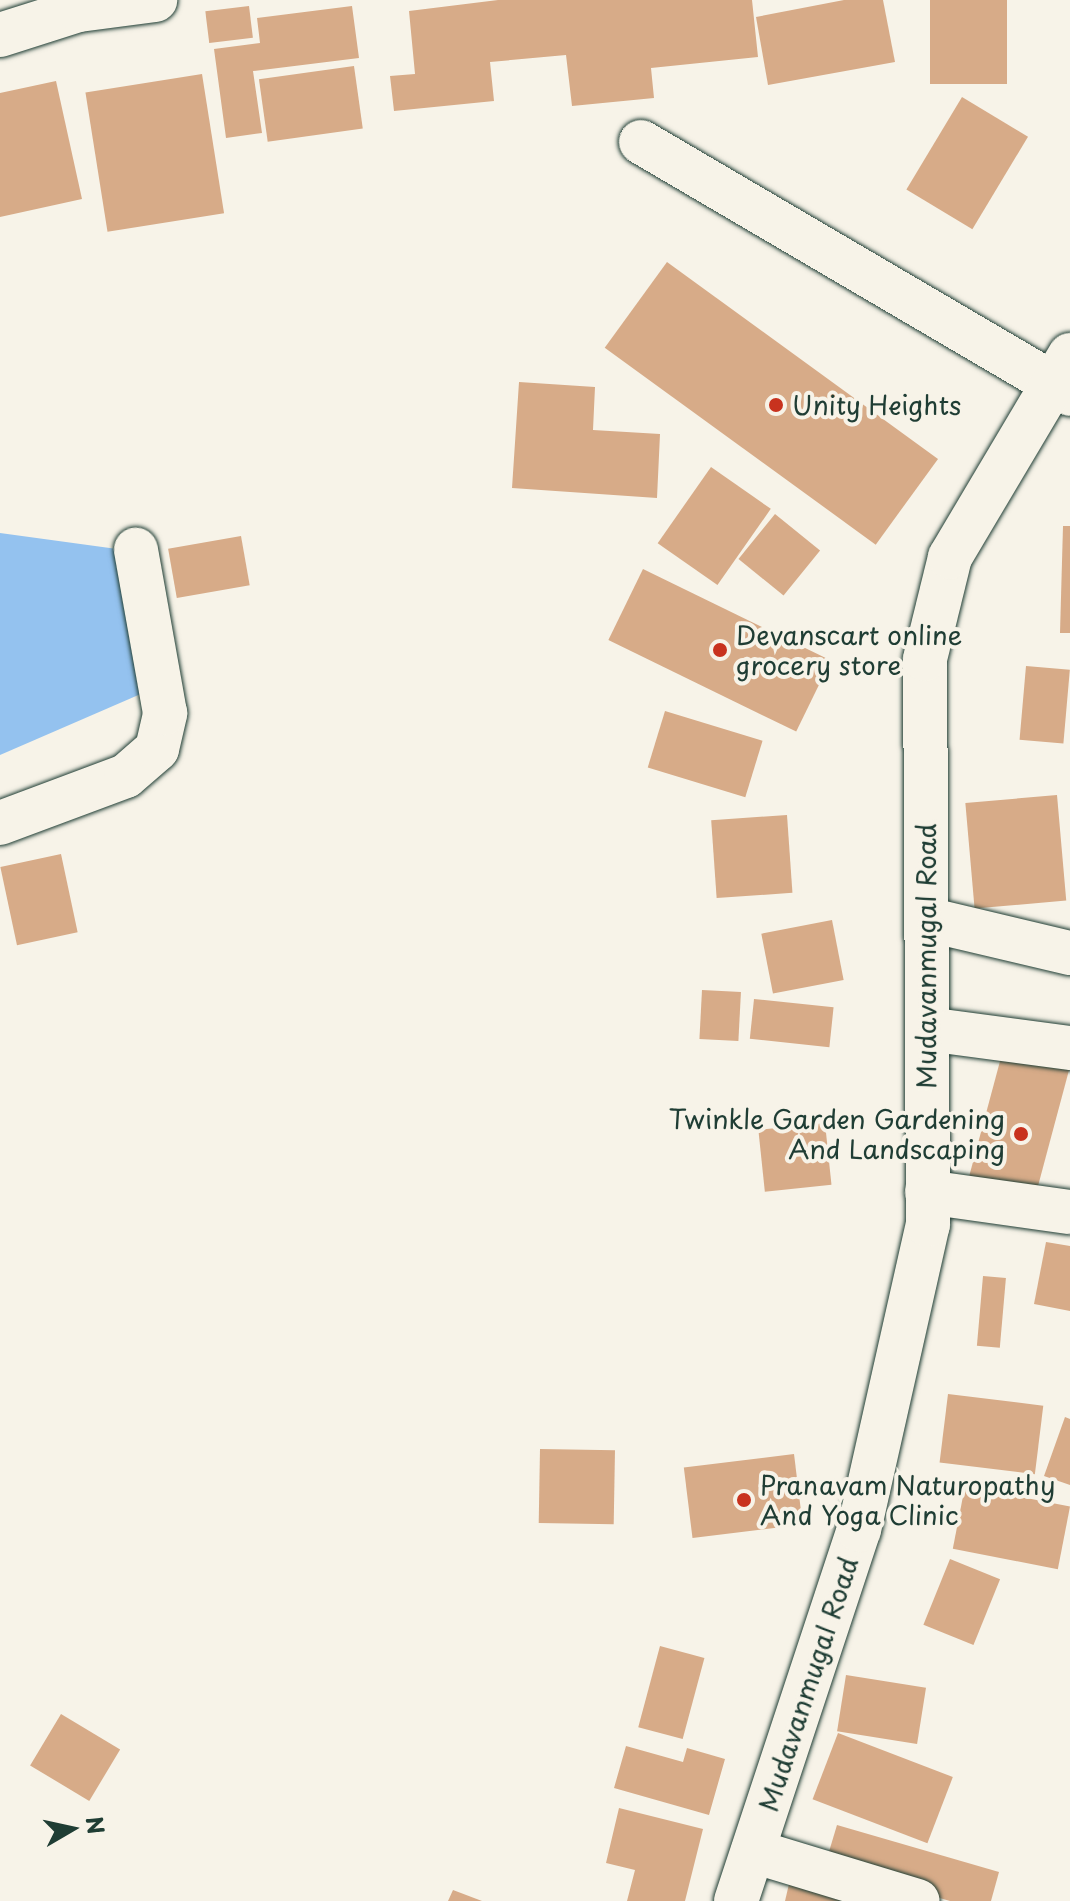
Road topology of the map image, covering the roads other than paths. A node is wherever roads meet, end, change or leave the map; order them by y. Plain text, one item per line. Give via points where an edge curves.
1 (155, 0) edge
2 (0, 35) edge
3 (641, 142) dead end
4 (1064, 378) edge
5 (136, 550) dead end
6 (0, 823) edge
7 (926, 919) junction
8 (1070, 953) edge
9 (927, 1029) junction
10 (1070, 1048) edge
11 (927, 1192) junction
12 (1070, 1212) edge
13 (753, 1851) junction
14 (736, 1901) edge
15 (918, 1901) edge

1 - 2 street via 79,10
3 - 4 street
4 - 7 street, Mudavanmugal Road via 950,557 925,659
5 - 6 street via 165,713 157,749 126,776
7 - 8 street
7 - 9 street, Mudavanmugal Road
9 - 10 street
9 - 11 street, Mudavanmugal Road
11 - 12 street
11 - 13 street, Mudavanmugal Road via 915,1300 859,1530
13 - 14 street, Mudavanmugal Road
13 - 15 street

